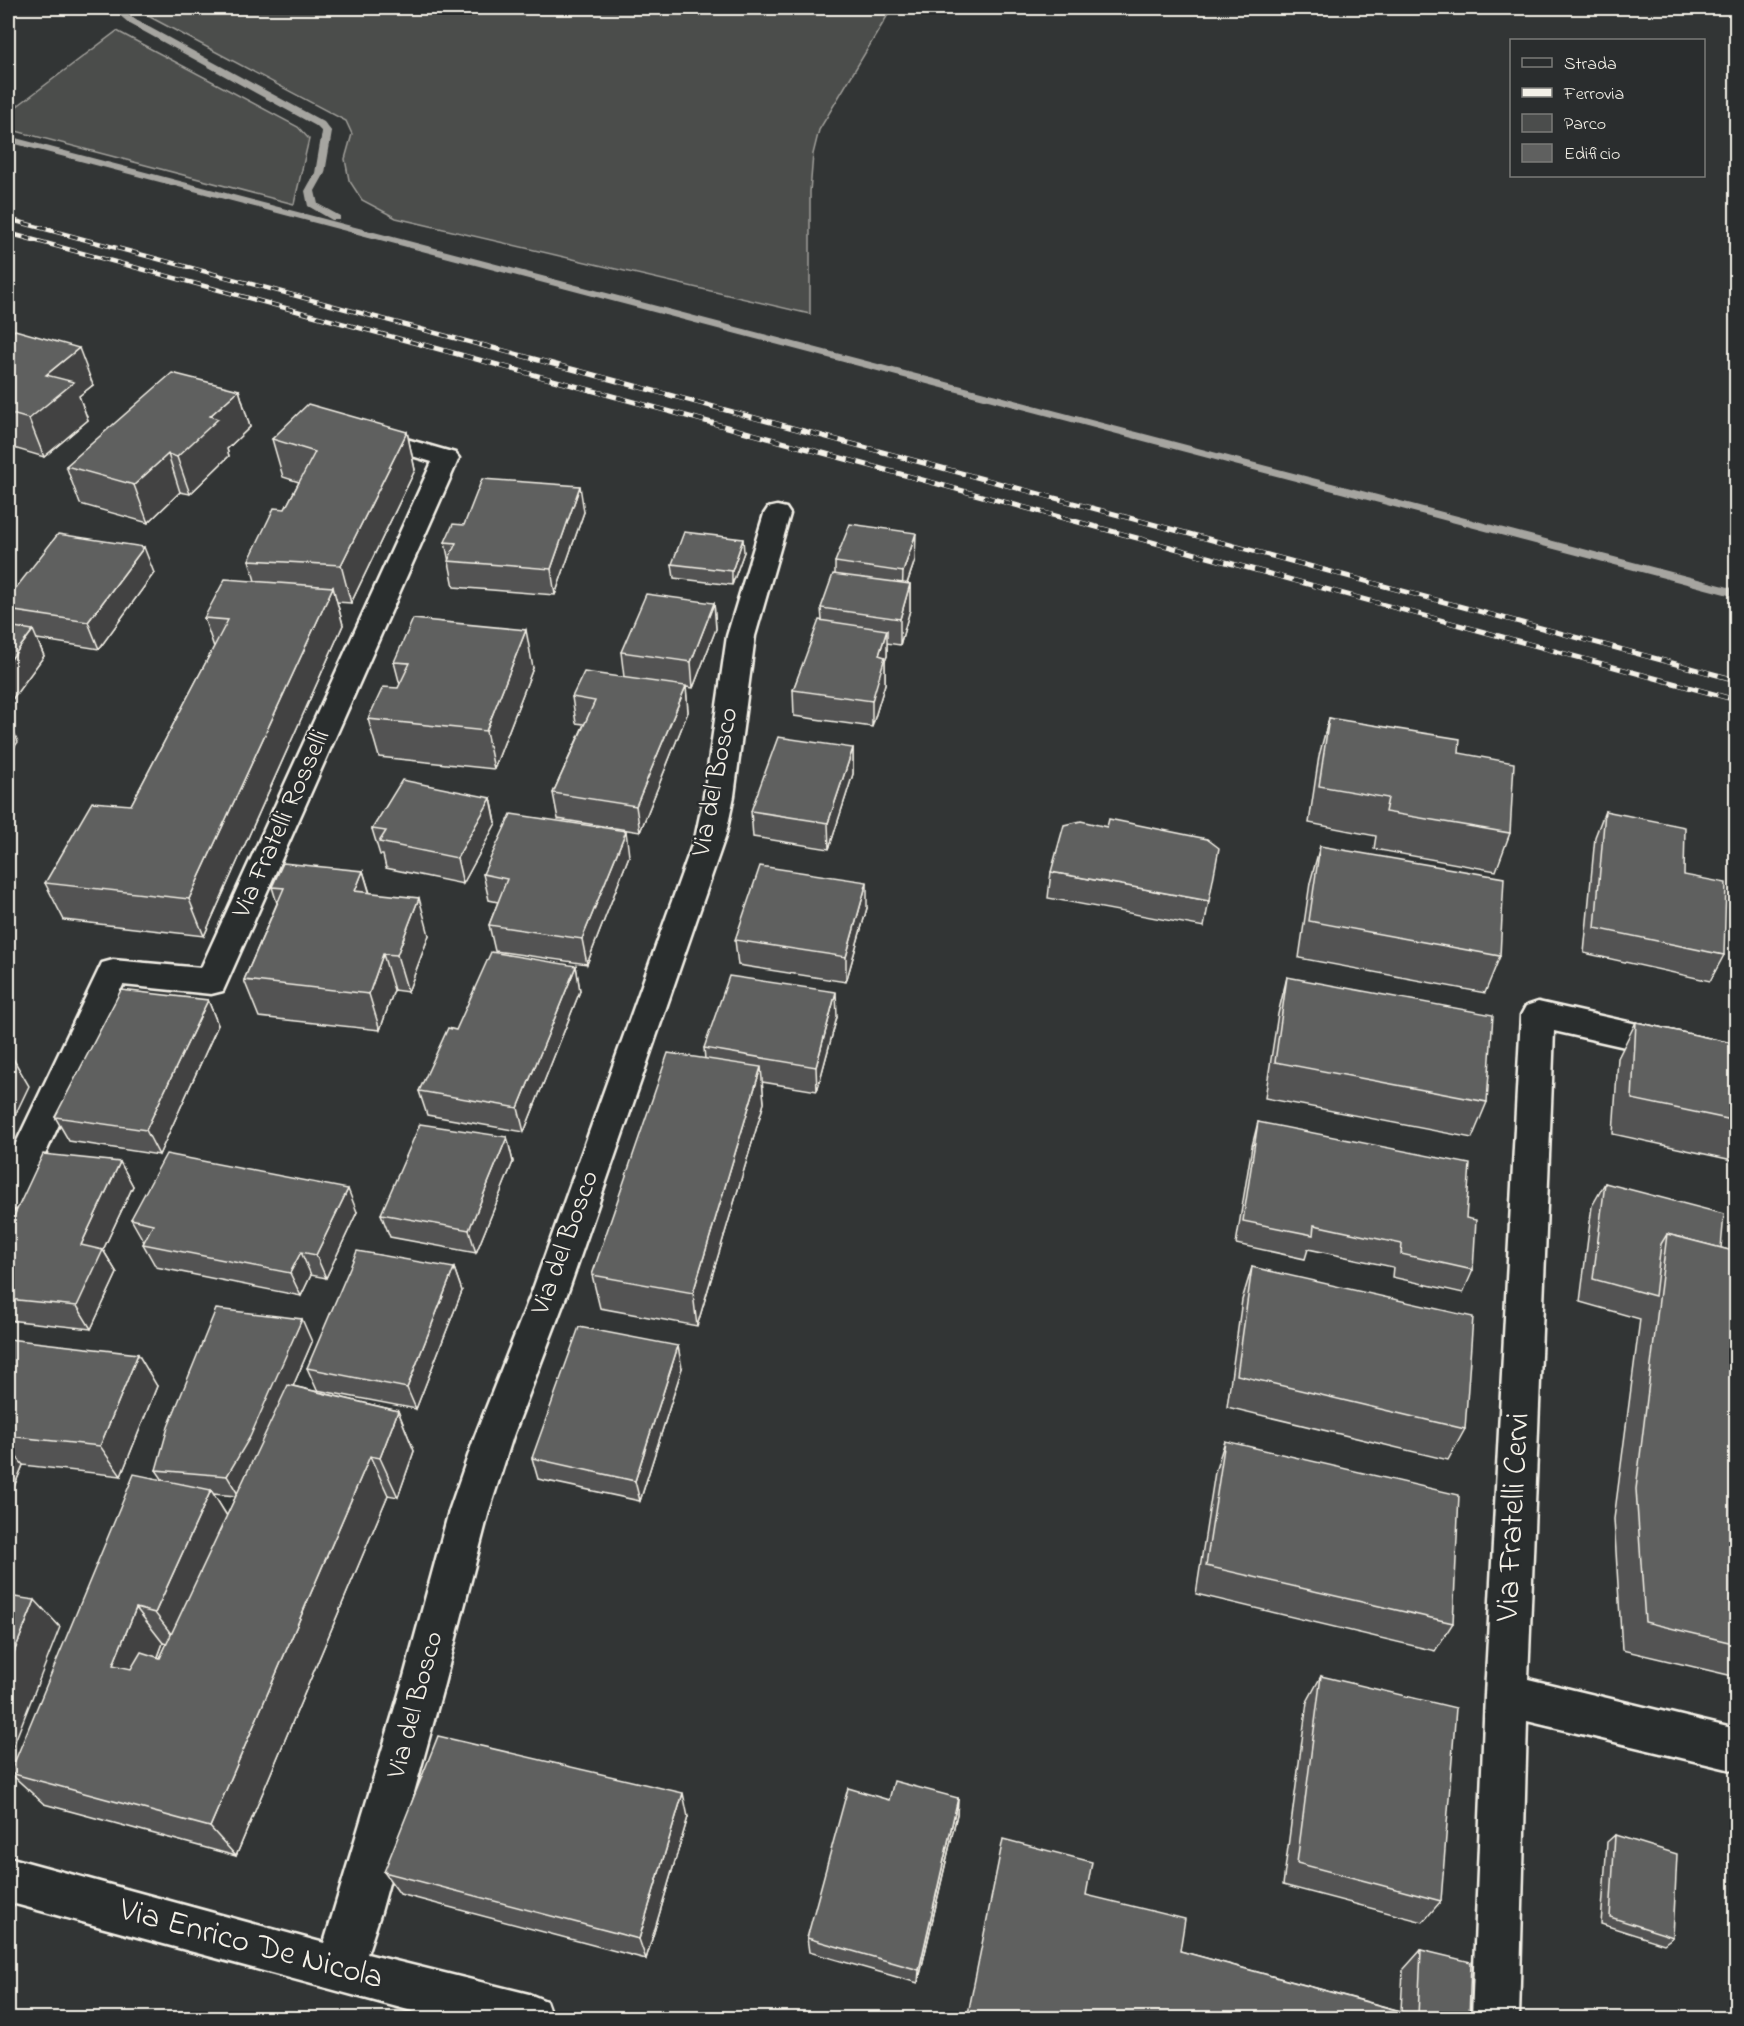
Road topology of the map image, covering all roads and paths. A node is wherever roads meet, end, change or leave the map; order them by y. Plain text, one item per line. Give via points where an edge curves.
1 (343, 428) edge
2 (777, 514) dead end
3 (1737, 1059) edge
4 (8, 1196) edge
5 (1506, 1695) junction
6 (1737, 1750) edge
7 (8, 1880) edge
8 (338, 1970) junction
9 (529, 2019) edge
10 (1495, 2019) edge

1 - 4 street, Via Fratelli Rosselli via 446,458 211,982 113,972
2 - 8 street, Via del Bosco via 741,636 711,834 469,1510 423,1684
3 - 5 street, Via Fratelli Cervi via 1538,1015
5 - 6 street
5 - 10 street, Via Fratelli Cervi
7 - 8 street, Via Enrico De Nicola
8 - 9 street, Via Enrico De Nicola

